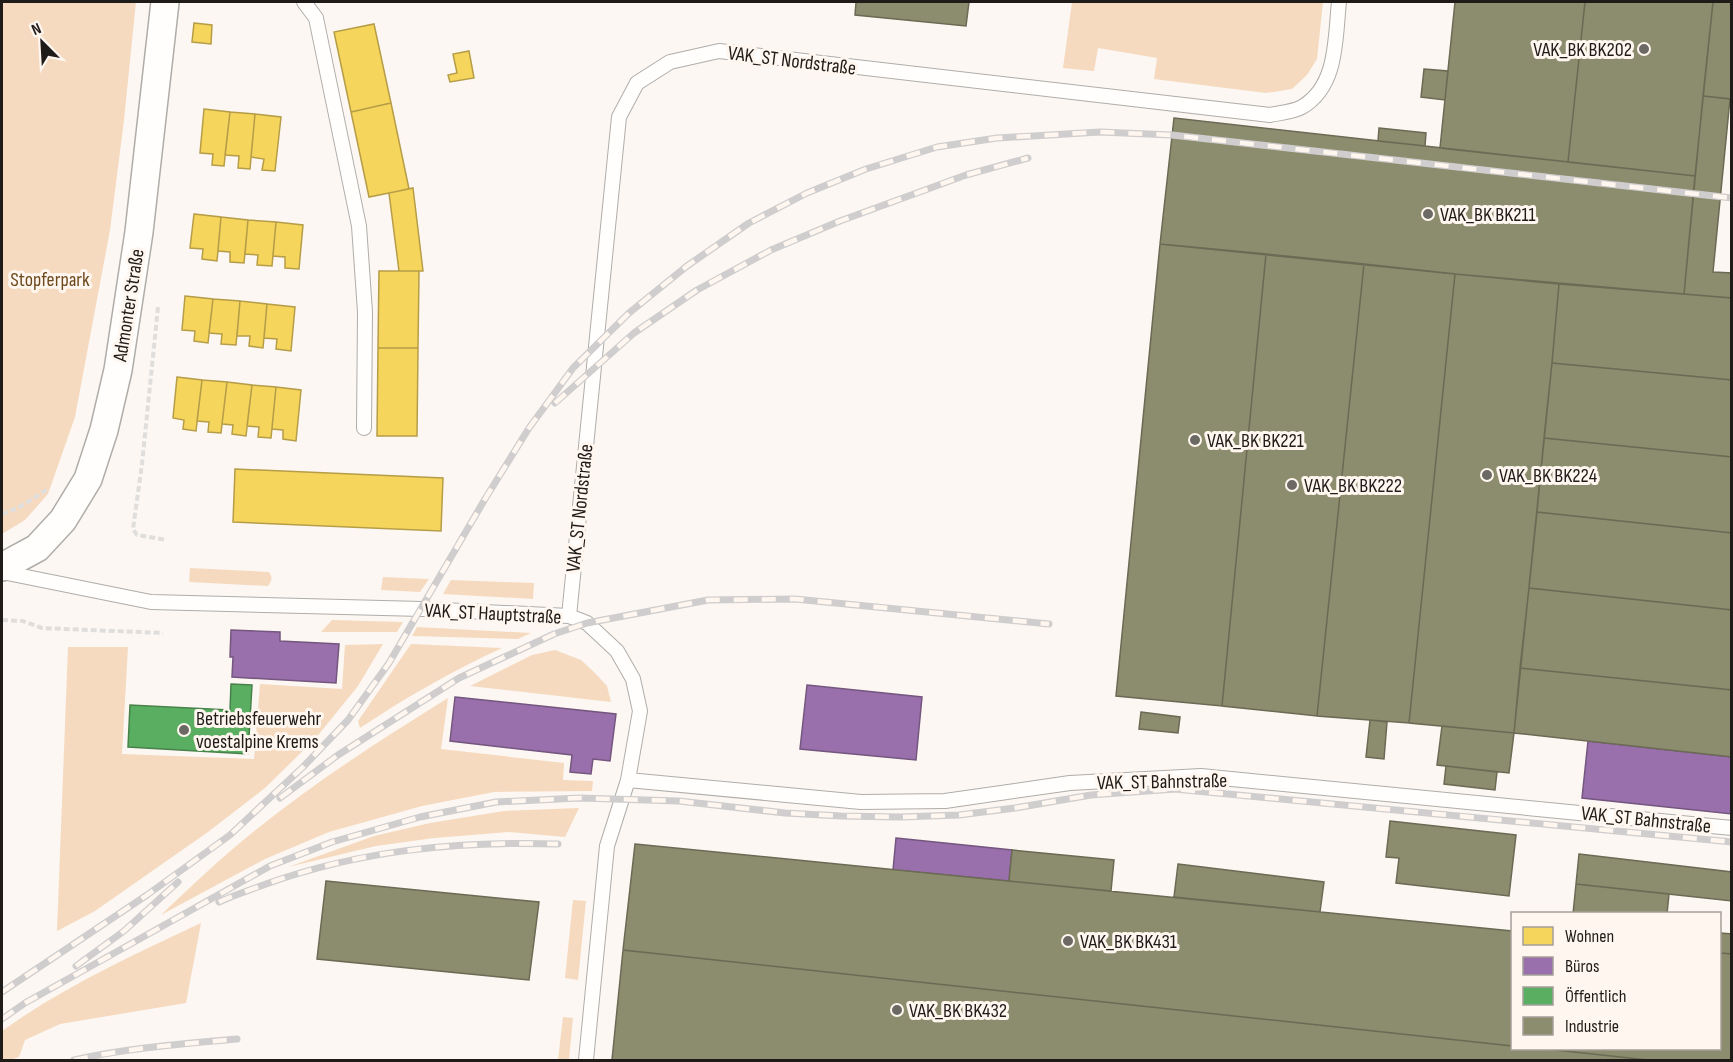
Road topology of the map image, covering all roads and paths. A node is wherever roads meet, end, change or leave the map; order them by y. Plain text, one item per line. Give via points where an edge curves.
1 (165, 2) edge
2 (304, 2) edge
3 (1339, 2) edge
4 (364, 428) dead end
5 (49, 489) dead end
6 (2, 514) edge
7 (2, 567) edge
8 (2, 572) edge
9 (569, 616) junction
10 (2, 620) edge
11 (163, 633) dead end
12 (628, 780) junction
13 (1731, 828) edge
14 (586, 1060) edge

1 - 7 street, Admonter Straße via 137,244 118,370 104,430 88,479 63,520 37,548
2 - 4 lane via 316,18 359,226 365,312
3 - 9 lane, VAK_ST Nordstraße via 1333,62 1324,87 1301,107 1270,115 719,51 670,62 637,83 619,117
5 - 6 path
8 - 9 lane, VAK_ST Hauptstraße via 152,602
9 - 12 lane, VAK_ST Hauptstraße via 587,623 617,651 633,679 640,711
10 - 11 path via 23,621 42,628
12 - 13 lane, VAK_ST Bahnstraße via 861,802 945,801 1070,783 1201,776
12 - 14 lane, VAK_ST Hauptstraße via 607,846

